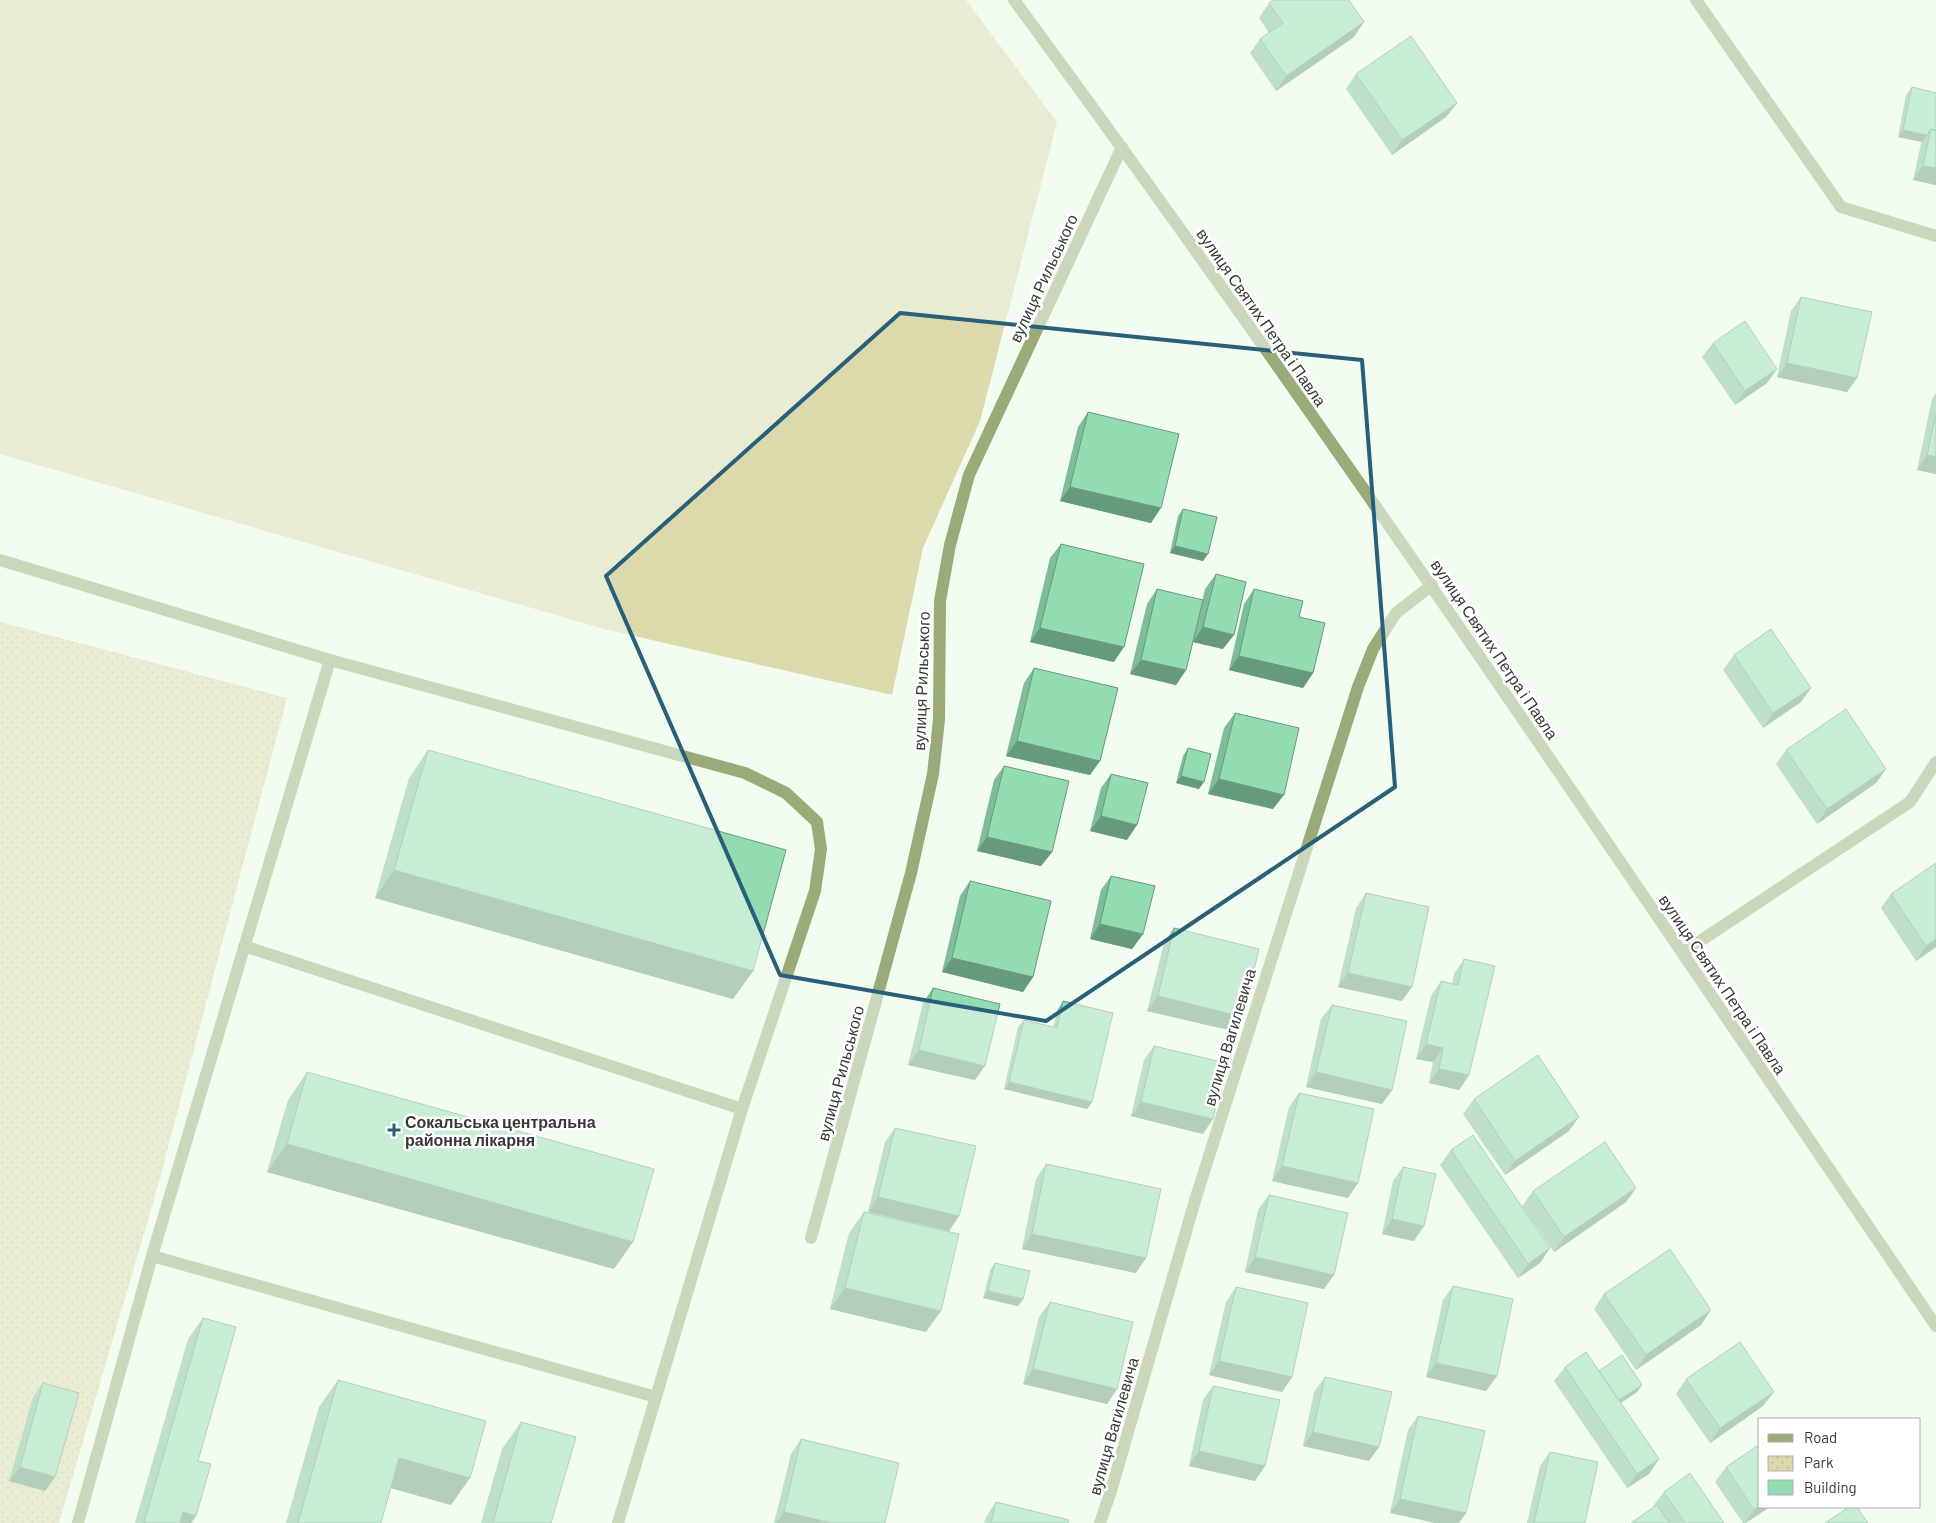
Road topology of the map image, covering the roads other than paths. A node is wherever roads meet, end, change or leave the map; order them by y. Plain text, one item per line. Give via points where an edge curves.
1 (1014, 0) edge
2 (1696, 0) edge
3 (1122, 147) junction
4 (1936, 236) edge
5 (0, 560) edge
6 (1432, 585) junction
7 (330, 660) junction
8 (1936, 762) edge
9 (244, 946) junction
10 (1682, 953) junction
11 (742, 1109) junction
12 (811, 1238) dead end
13 (152, 1256) junction
14 (1936, 1326) edge
15 (656, 1397) junction
16 (78, 1523) edge
17 (618, 1523) edge
18 (1100, 1523) edge

1 - 3 street, вулиця Святих Петра і Павла
2 - 4 street via 1841,207
3 - 6 street, вулиця Святих Петра і Павла
3 - 12 street, вулиця Рильського via 969,475 950,545 940,601 939,720 933,774 911,873
5 - 7 street
6 - 10 street, вулиця Святих Петра і Павла
6 - 18 street, вулиця Вагилевича via 1396,613 1372,649 1358,687 1199,1188
7 - 9 street
7 - 11 street via 745,773 786,793 817,822 821,849 815,891
8 - 10 street via 1910,802
9 - 11 street
9 - 13 street
10 - 14 street, вулиця Святих Петра і Павла
11 - 15 street
13 - 15 street
13 - 16 street
15 - 17 street

